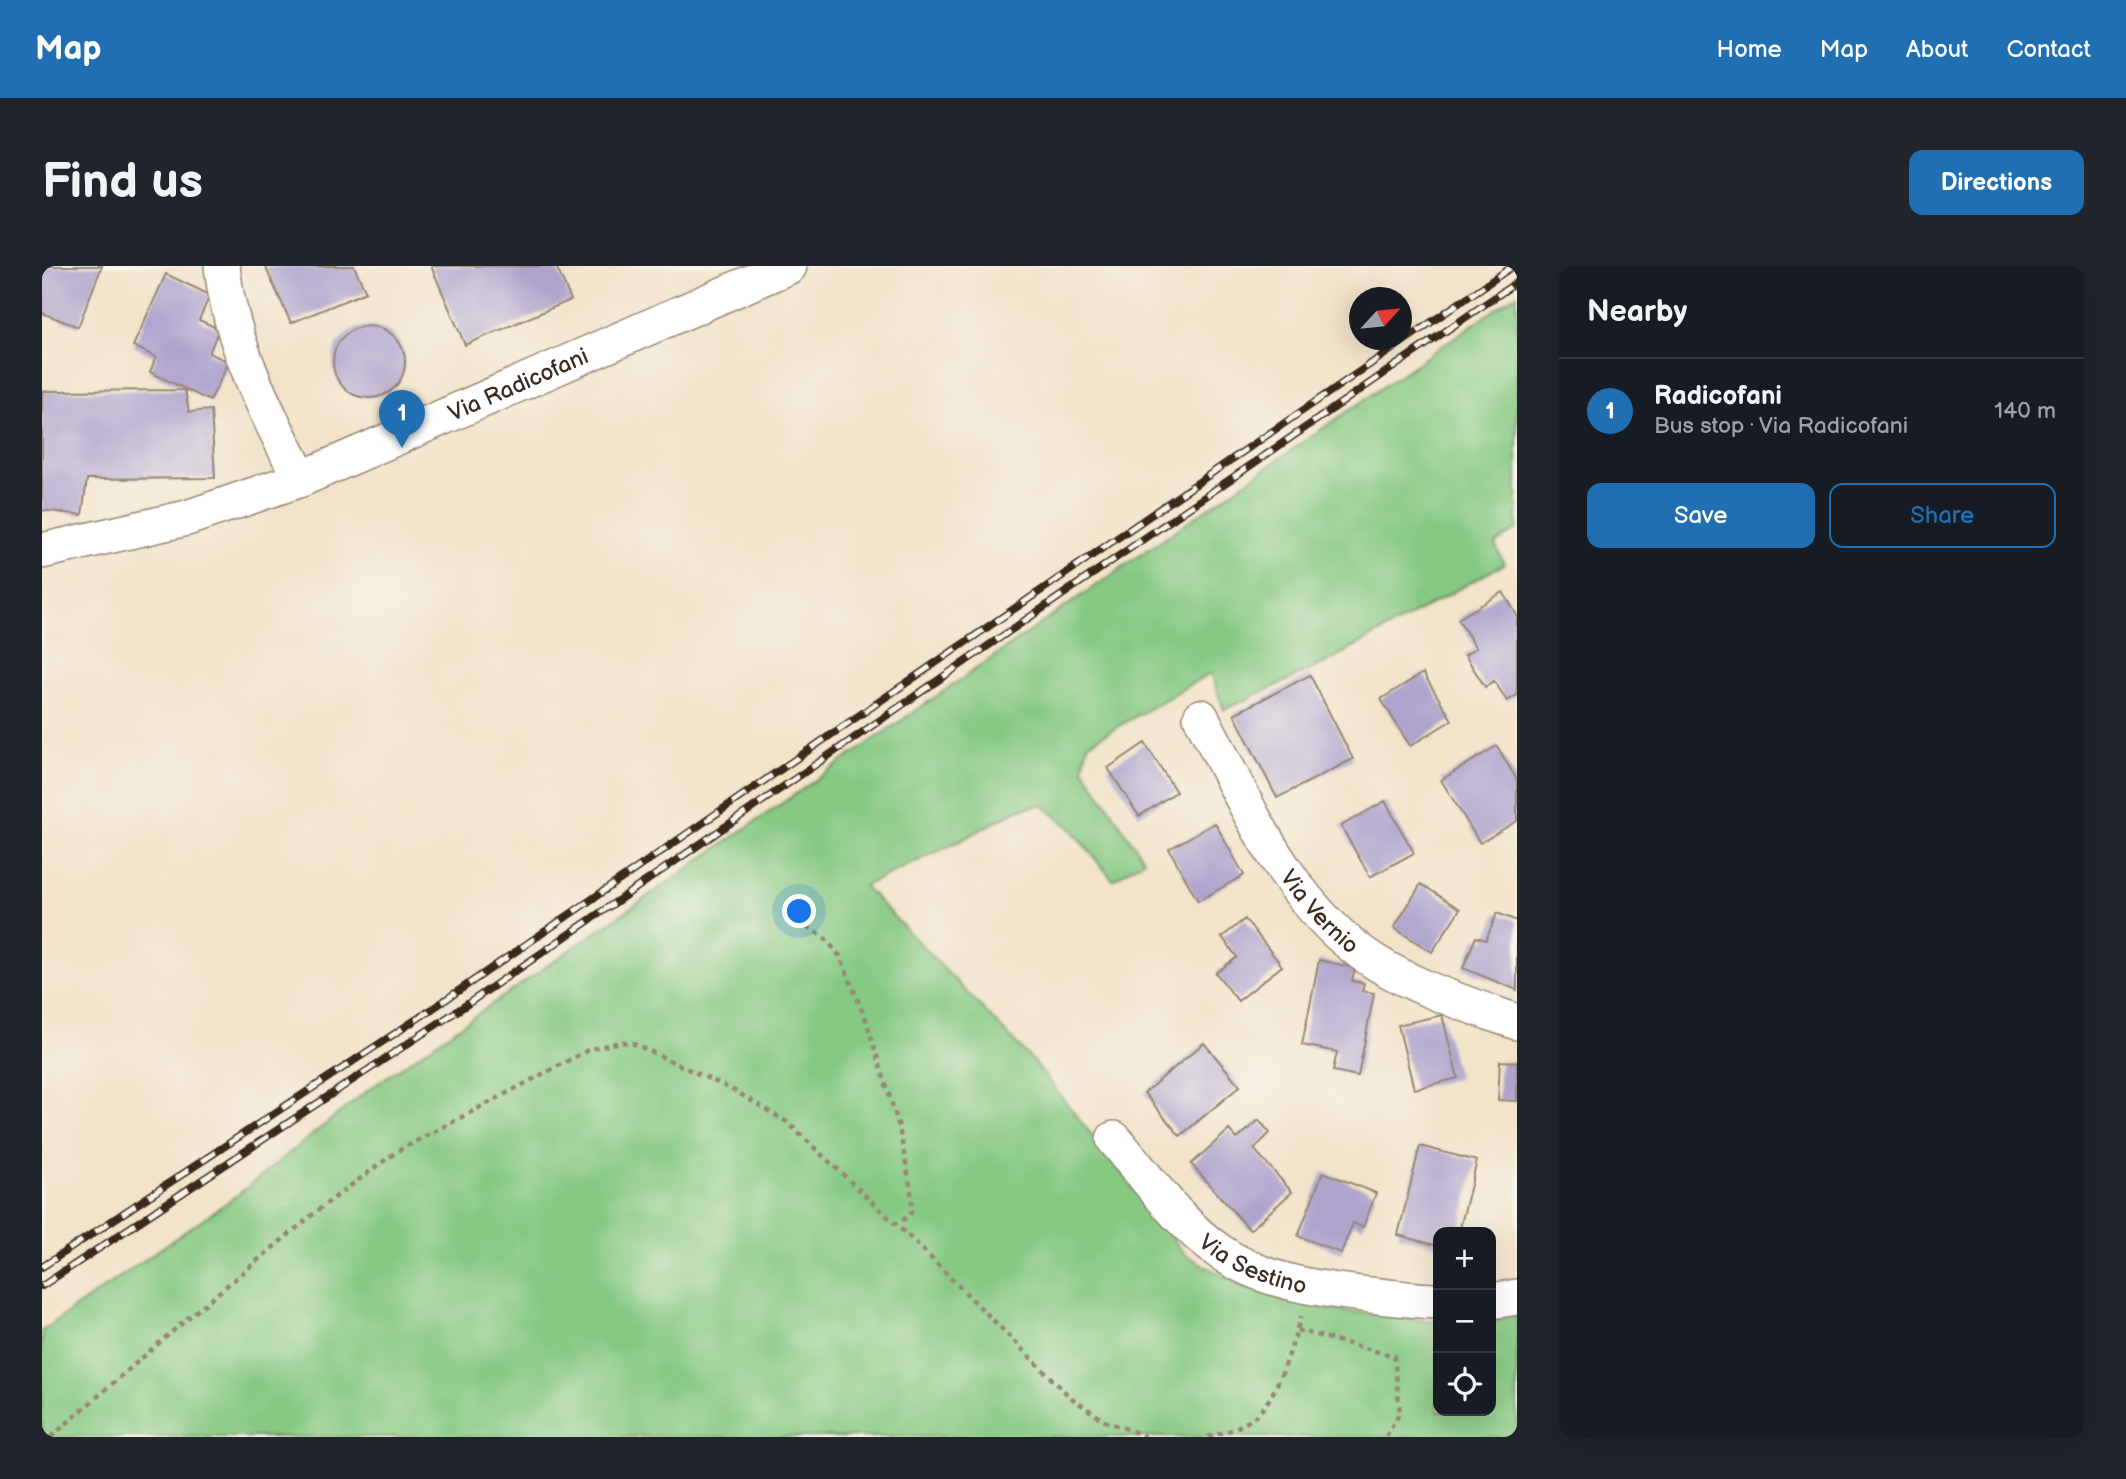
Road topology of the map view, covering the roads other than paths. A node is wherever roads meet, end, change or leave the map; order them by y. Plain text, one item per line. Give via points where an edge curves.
1 (222, 266) edge
2 (789, 266) edge
3 (301, 479) junction
4 (42, 551) edge
5 (1201, 717) dead end
6 (1517, 1022) edge
7 (1114, 1139) dead end
8 (1517, 1297) edge
9 (1433, 1300) edge
10 (1496, 1300) edge

1 - 3 street via 226,299 251,376
2 - 3 street, Via Radicofani
3 - 4 street, Via Radicofani via 187,518
5 - 6 street, Via Vernio via 1284,871 1340,935 1398,975
7 - 9 street, Via Sestino via 1181,1217 1220,1252 1254,1270 1311,1287
8 - 10 street

